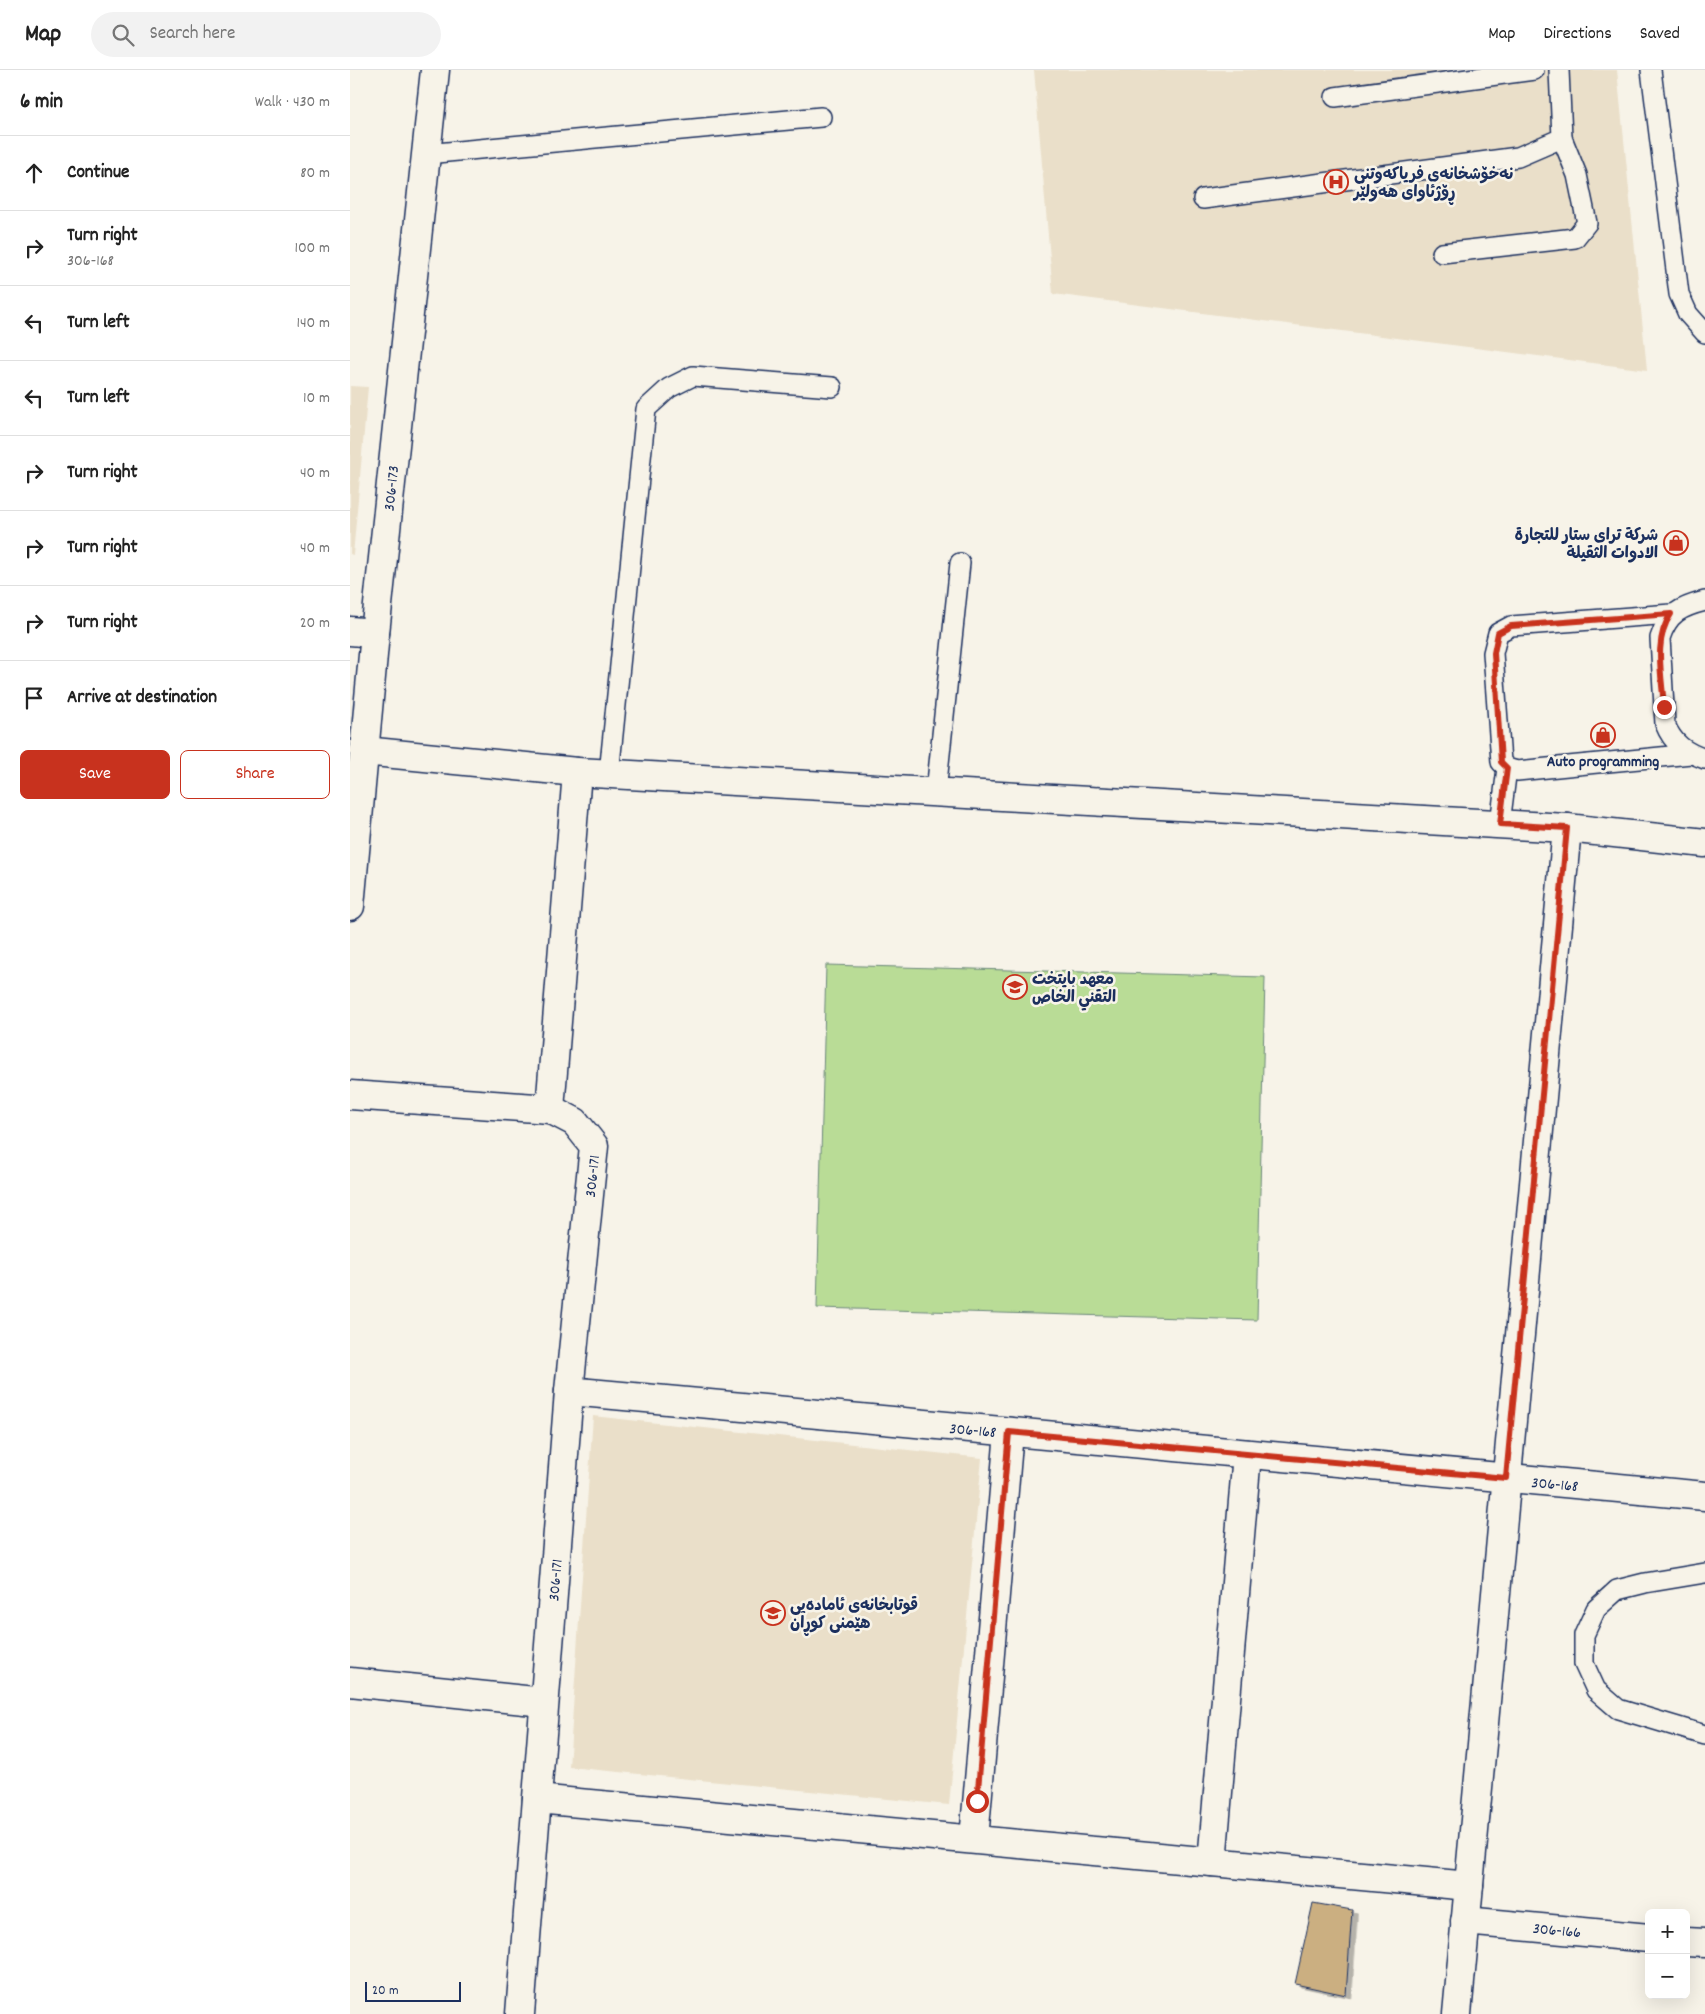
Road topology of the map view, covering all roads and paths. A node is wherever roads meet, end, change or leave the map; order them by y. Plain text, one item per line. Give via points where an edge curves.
1 (435, 70) edge
2 (1534, 70) edge
3 (1559, 70) edge
4 (1651, 70) edge
5 (1335, 97) dead end
6 (821, 117) dead end
7 (1562, 138) junction
8 (426, 154) junction
9 (1204, 199) dead end
10 (1442, 253) dead end
11 (1705, 332) edge
12 (832, 387) dead end
13 (960, 563) dead end
14 (1705, 600) edge
15 (1671, 614) junction
16 (362, 632) edge
17 (364, 750) junction
18 (1698, 757) edge
19 (1507, 768) junction
20 (577, 772) junction
21 (609, 774) junction
22 (936, 792) junction
23 (1500, 824) junction
24 (1567, 828) junction
25 (1705, 843) edge
26 (350, 906) edge
27 (350, 1095) edge
28 (550, 1110) junction
29 (569, 1391) junction
30 (1009, 1432) junction
31 (1247, 1454) junction
32 (1506, 1478) junction
33 (1705, 1496) edge
34 (1705, 1573) edge
35 (350, 1682) edge
36 (544, 1702) junction
37 (1705, 1735) edge
38 (537, 1799) junction
39 (974, 1839) junction
40 (1212, 1862) junction
41 (1469, 1886) junction
42 (1465, 1921) junction
43 (1645, 1938) edge
44 (1690, 1942) edge
45 (1705, 1943) edge
46 (520, 2014) edge
47 (1457, 2014) edge

1 - 8 street, 306-173
2 - 5 lane
3 - 7 lane
4 - 11 lane via 1679,294 1688,314
6 - 8 lane
7 - 9 lane via 1518,157
7 - 10 lane via 1577,175 1587,223 1575,238
8 - 16 street, 306-173
12 - 21 lane via 693,376 669,388 646,408
13 - 22 lane
14 - 15 lane
15 - 18 lane via 1660,638 1664,724 1679,747
15 - 19 lane via 1511,626 1498,633 1494,653 1501,762
16 - 17 street, 306-173
17 - 20 street
17 - 26 street, 306-173
18 - 19 lane via 1517,771
19 - 23 lane
20 - 21 street
20 - 28 street
21 - 22 street
22 - 23 street
23 - 24 street
24 - 25 street
24 - 32 street
27 - 28 street
28 - 29 street, 306-171 via 574,1122 594,1146
29 - 30 street, 306-168
29 - 36 street, 306-171
30 - 31 street, 306-168
30 - 39 street
31 - 32 street, 306-168
31 - 40 street
32 - 33 street, 306-168
32 - 41 street
34 - 37 lane via 1617,1590 1596,1609 1584,1635 1584,1664 1596,1690 1618,1709
35 - 36 street
36 - 38 street, 306-171
38 - 39 street
38 - 46 street, 306-171
39 - 40 street
40 - 41 street
41 - 42 street
42 - 43 street, 306-166
42 - 47 street
44 - 45 street

